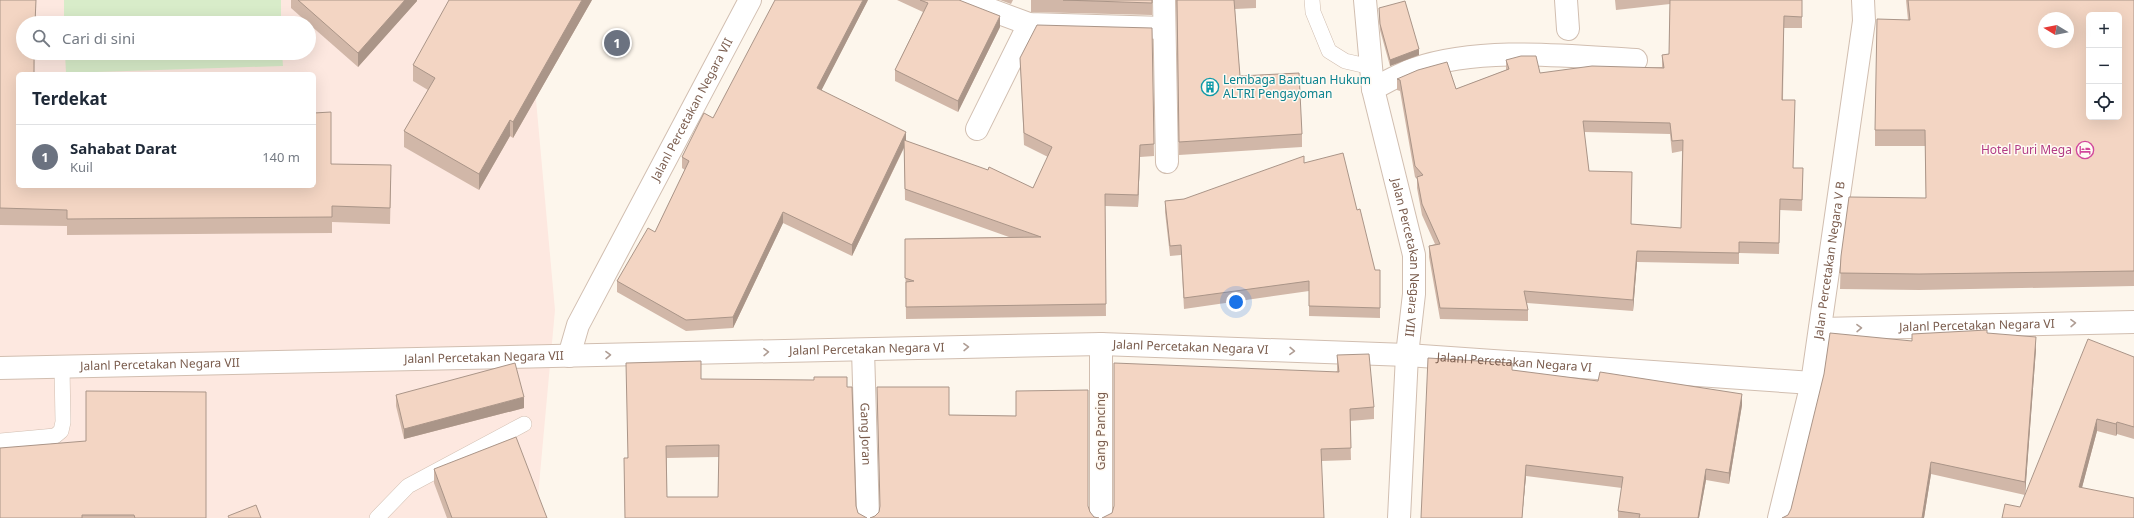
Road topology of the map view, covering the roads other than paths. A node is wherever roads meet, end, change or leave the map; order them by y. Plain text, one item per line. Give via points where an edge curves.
1 (750, 0) edge
2 (964, 0) edge
3 (1164, 0) edge
4 (1312, 0) edge
5 (1365, 0) edge
6 (1566, 0) edge
7 (1862, 0) edge
8 (1029, 24) junction
9 (1164, 28) junction
10 (1568, 29) dead end
11 (1636, 60) dead end
12 (1371, 67) junction
13 (1373, 89) junction
14 (977, 129) dead end
15 (1167, 162) dead end
16 (2134, 322) edge
17 (1820, 329) junction
18 (1101, 344) junction
19 (863, 350) junction
20 (1407, 355) junction
21 (569, 356) junction
22 (62, 367) junction
23 (0, 368) edge
24 (1812, 383) junction
25 (524, 424) dead end
26 (0, 441) edge
27 (377, 518) edge
28 (868, 518) edge
29 (1101, 518) edge
30 (1399, 518) edge
31 (1779, 518) edge

1 - 21 street, Jalanl Percetakan Negara VII via 578,325
2 - 8 street
3 - 9 street
4 - 12 lane via 1313,12 1329,51 1345,61
5 - 12 street, Jalan Percetakan Negara VIII
6 - 10 street
7 - 17 street, Jalan Percetakan Negara V B via 1864,21
8 - 9 street
8 - 14 street
9 - 15 street
11 - 13 street via 1533,54 1460,58 1414,69
12 - 13 street, Jalan Percetakan Negara VIII
13 - 20 street, Jalan Percetakan Negara VIII via 1414,255 1414,294
17 -> 16 street, Jalanl Percetakan Negara VI
17 - 24 street, Jalan Percetakan Negara V B
19 -> 18 street, Jalanl Percetakan Negara VI
18 -> 20 street, Jalanl Percetakan Negara VI
18 - 29 street, Gang Pancing
21 -> 19 street, Jalanl Percetakan Negara VI
19 - 28 street, Gang Joran
20 - 24 street, Jalanl Percetakan Negara VI
20 - 30 street, Jalan Percetakan Negara VIII
21 - 22 street, Jalanl Percetakan Negara VII
22 - 23 street, Jalanl Percetakan Negara VII
22 - 26 lane via 61,431 55,436
24 - 31 street, Jalan Percetakan Negara V B
25 - 27 lane via 408,486

